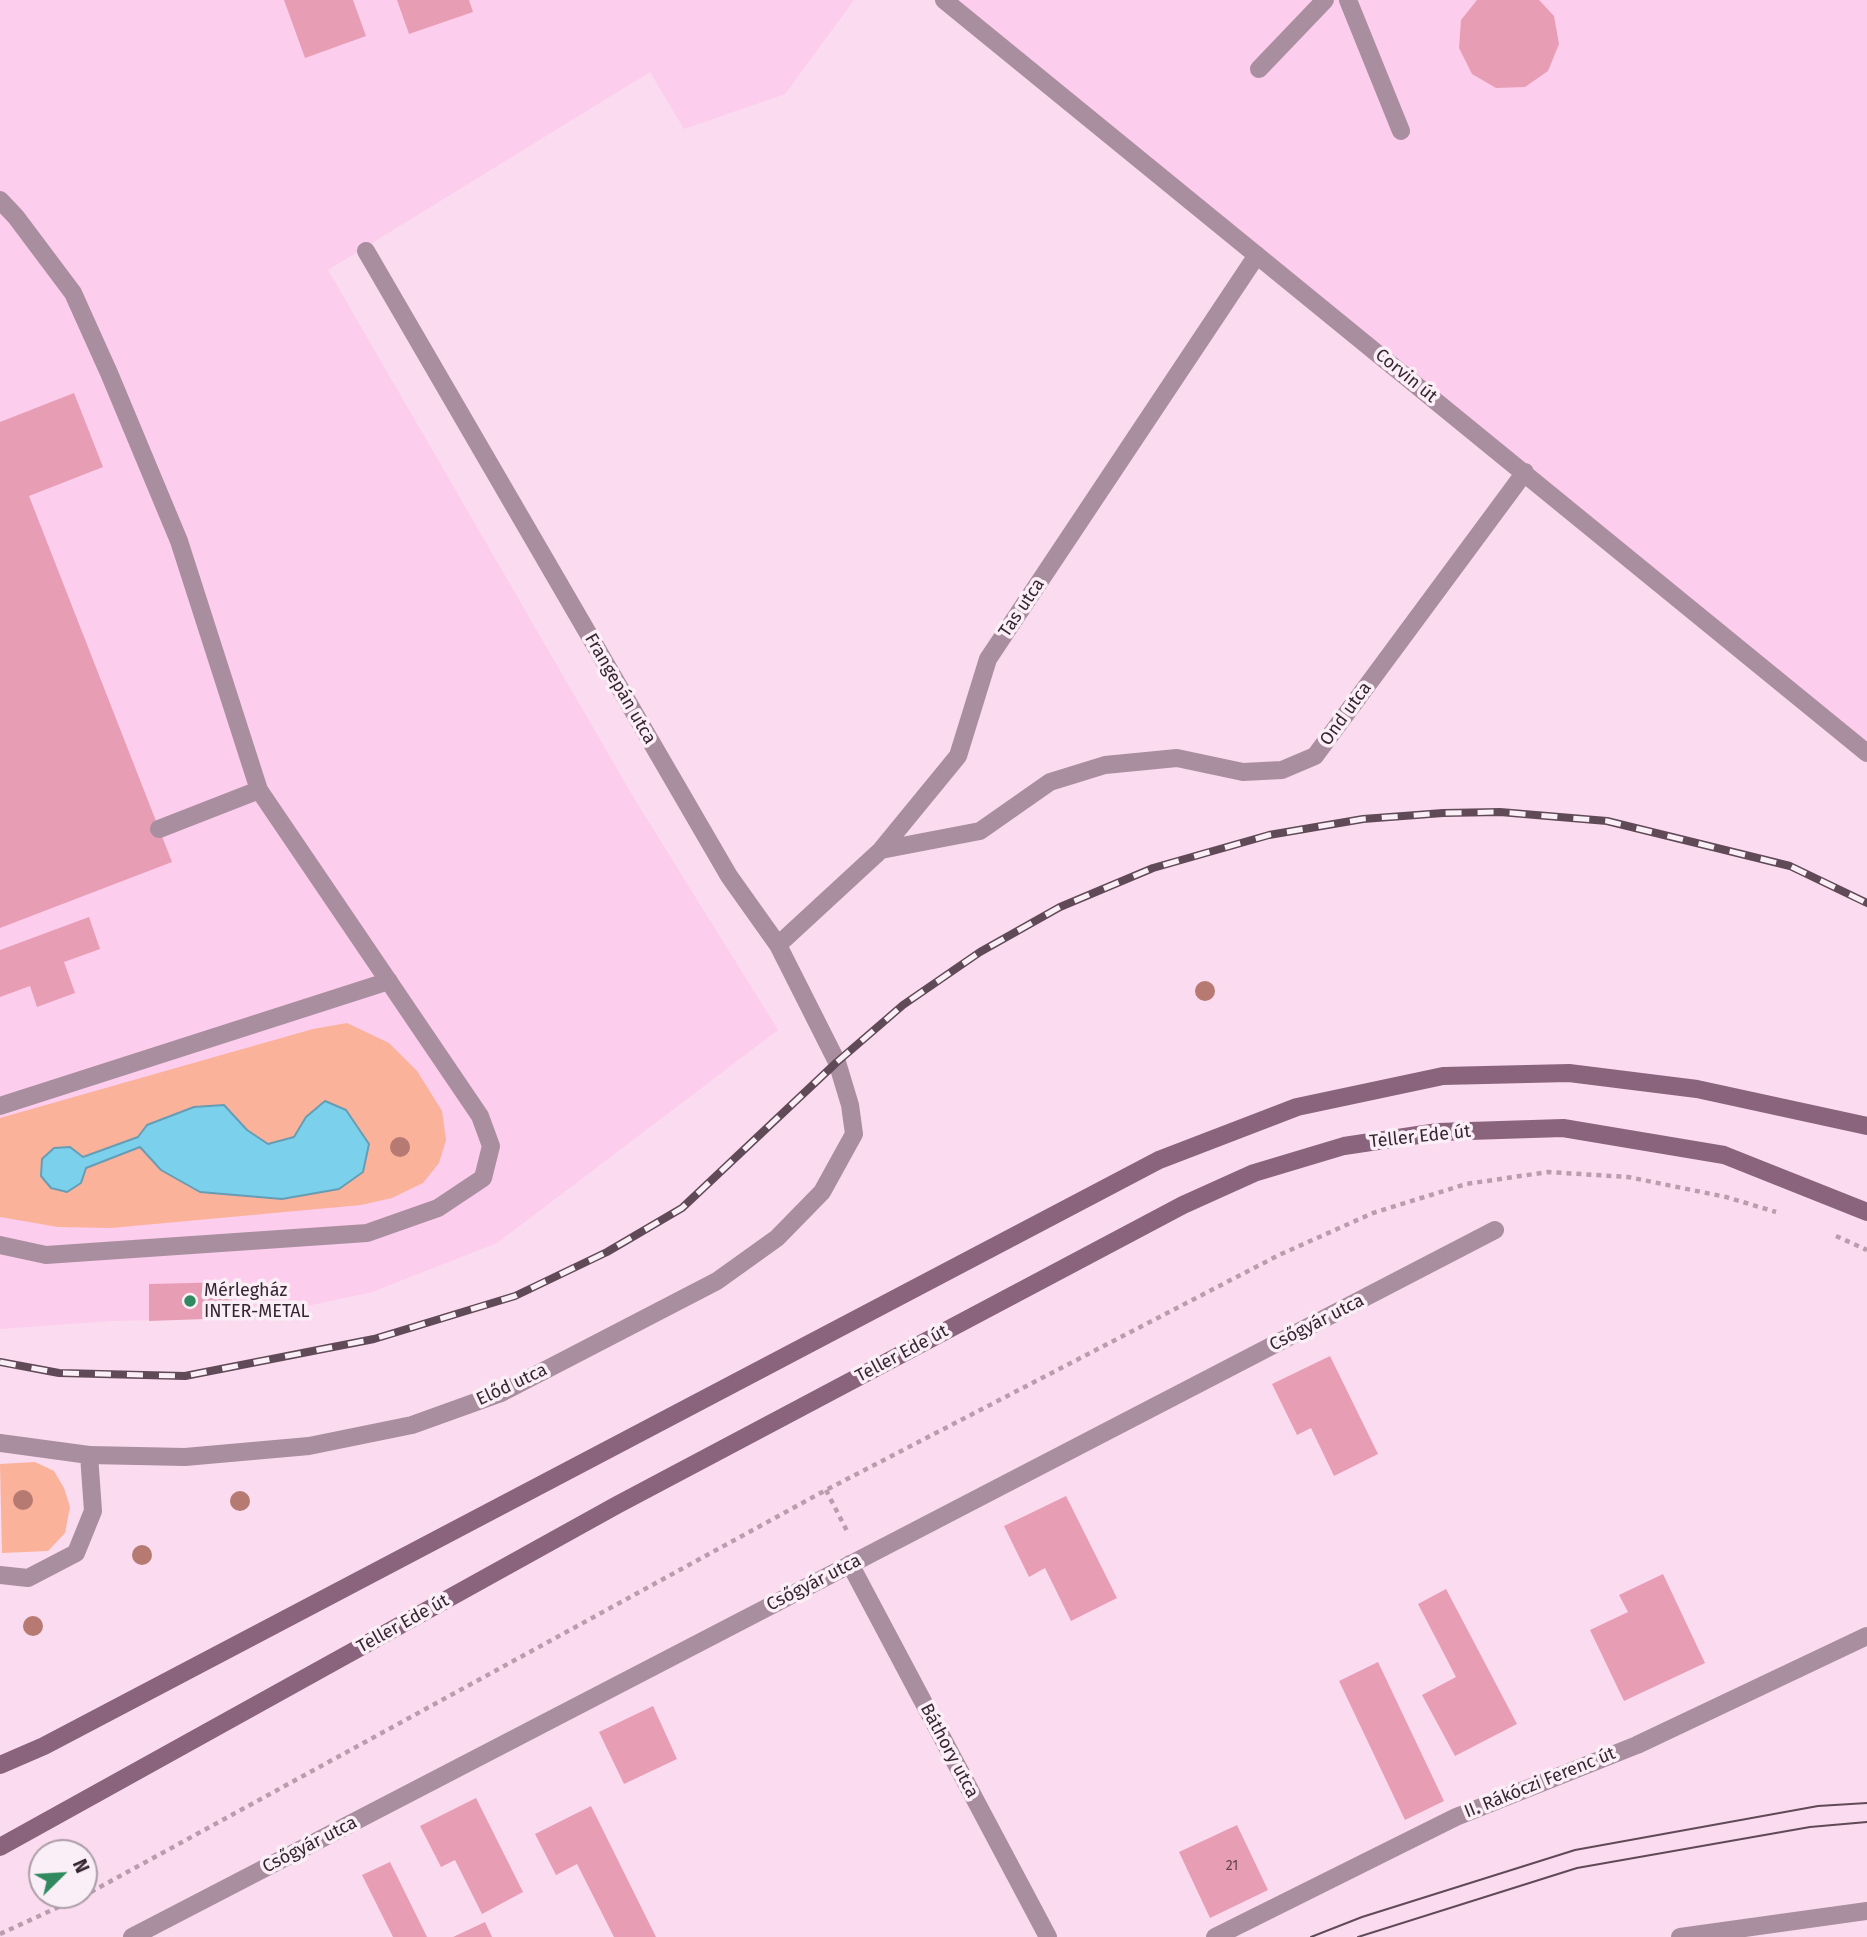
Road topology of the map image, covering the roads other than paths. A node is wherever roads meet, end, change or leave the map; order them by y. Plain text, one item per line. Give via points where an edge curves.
1 (944, 0) edge
2 (1325, 0) edge
3 (1348, 0) edge
4 (1259, 69) dead end
5 (1401, 131) dead end
6 (0, 200) edge
7 (366, 251) dead end
8 (1257, 255) junction
9 (1525, 472) junction
10 (1867, 753) edge
11 (259, 790) junction
12 (159, 829) dead end
13 (881, 850) junction
14 (778, 945) junction
15 (389, 981) junction
16 (0, 1105) edge
17 (1867, 1126) edge
18 (854, 1134) joint
19 (1867, 1212) edge
20 (1495, 1230) dead end
21 (0, 1245) edge
22 (0, 1443) edge
23 (89, 1455) junction
24 (850, 1564) junction
25 (0, 1575) edge
26 (1867, 1636) edge
27 (0, 1765) edge
28 (0, 1847) edge
29 (1867, 1911) edge
30 (132, 1937) edge
31 (1048, 1937) edge
32 (1215, 1937) edge
33 (1680, 1937) edge

1 - 8 street, Corvin út
2 - 4 street
3 - 5 street
6 - 11 street via 73,293 179,541
7 - 14 street, Frangepán utca via 729,876
8 - 9 street, Corvin út
8 - 13 street, Tas utca via 988,659 958,756
9 - 10 street, Corvin út
9 - 13 street, Ond utca via 1315,756 1282,770 1243,772 1177,758 1105,765 1050,782 981,831
11 - 12 street
11 - 15 street
13 - 14 street, Tas utca
14 - 18 street, Frangepán utca via 837,1062
15 - 16 street
15 - 21 street via 480,1116 491,1146 483,1178 439,1208 367,1233 46,1255
17 - 27 main road via 1697,1089 1569,1073 1443,1076 1297,1108 1159,1160 44,1746
18 - 23 street, Előd utca via 822,1192 778,1238 717,1281 501,1394 412,1424 309,1446 185,1457
19 - 28 main road, Teller Ede út via 1724,1155 1563,1128 1424,1134 1344,1146 1254,1173 1183,1205 617,1505
20 - 24 street, Csőgyár utca
22 - 23 street, Előd utca
23 - 25 street via 93,1511 76,1553 28,1578
24 - 30 street, Csőgyár utca
24 - 31 street, Báthory utca
26 - 32 street, II. Rákóczi Ferenc út via 1637,1745 1456,1817
29 - 33 street

